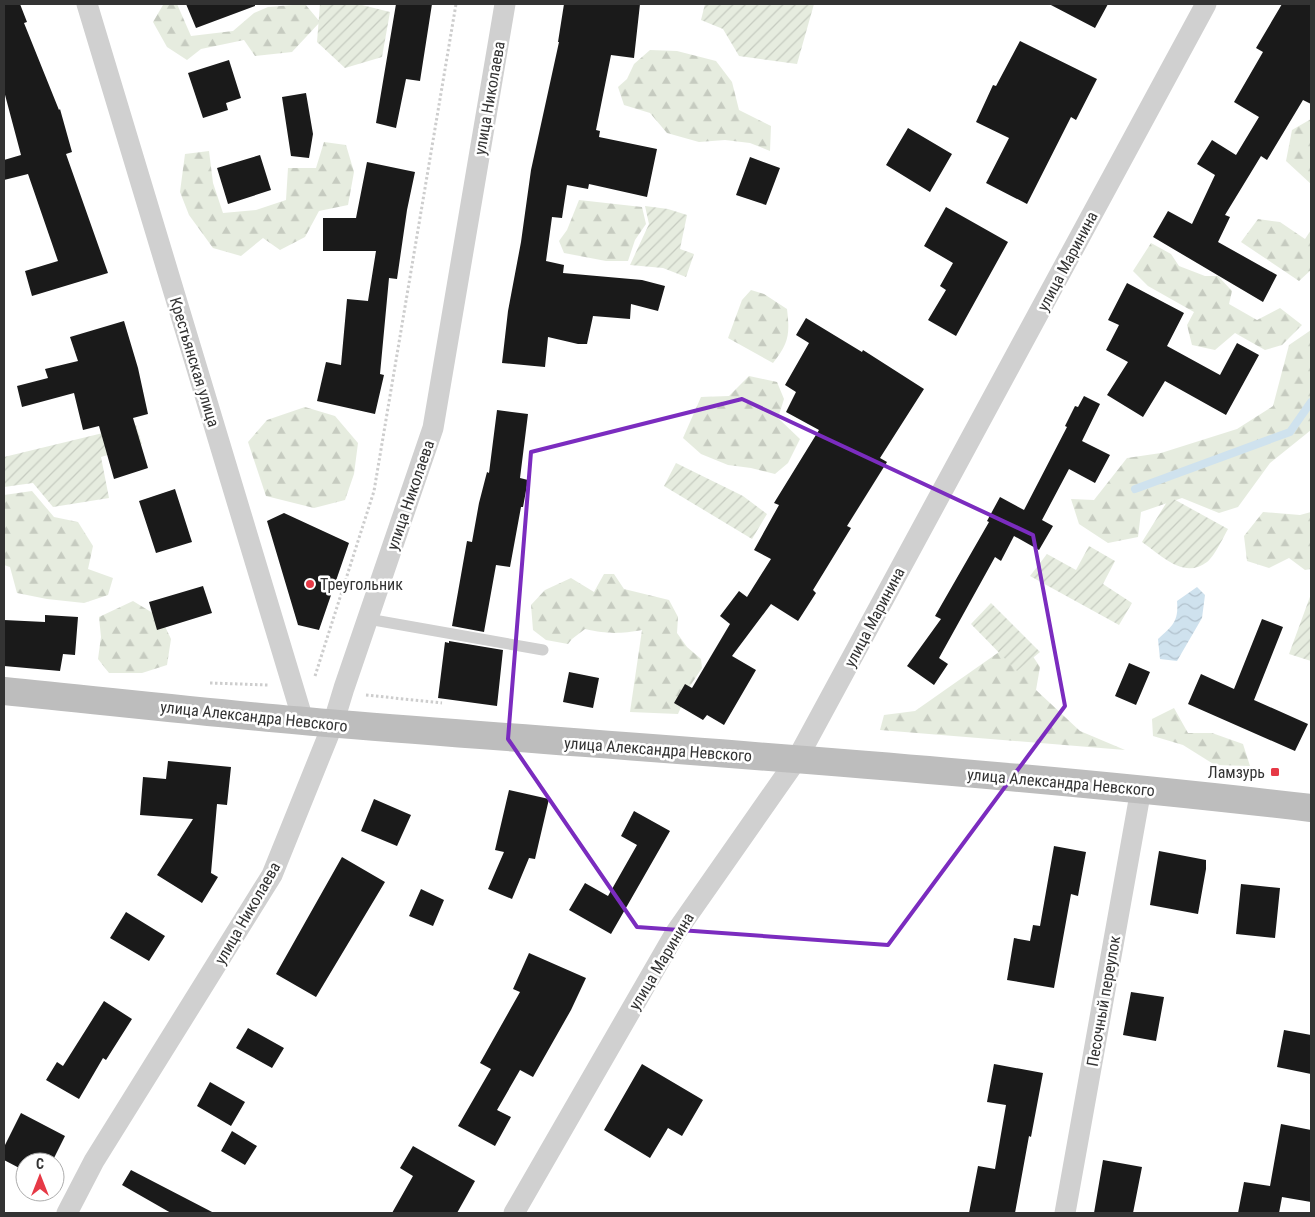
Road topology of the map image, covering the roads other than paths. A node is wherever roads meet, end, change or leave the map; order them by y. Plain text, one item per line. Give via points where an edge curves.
1 (87, 4) edge
2 (505, 4) edge
3 (1206, 4) edge
4 (368, 619) junction
5 (543, 650) dead end
6 (4, 691) edge
7 (303, 720) junction
8 (333, 724) junction
9 (797, 759) junction
10 (1141, 788) junction
11 (1311, 808) edge
12 (67, 1213) edge
13 (514, 1213) edge
14 (1065, 1213) edge

1 - 7 street, Крестьянская улица
2 - 4 street, улица Николаева via 433,428
3 - 9 street, улица Маринина
4 - 5 lane
4 - 8 street, улица Николаева
6 - 7 main road, улица Александра Невского
7 - 8 main road, улица Александра Невского
8 - 9 main road, улица Александра Невского
8 - 12 street, улица Николаева via 272,875 94,1161
9 - 10 main road, улица Александра Невского
9 - 13 street, улица Маринина via 676,932
10 - 11 main road, улица Александра Невского
10 - 14 street, Песочный переулок

